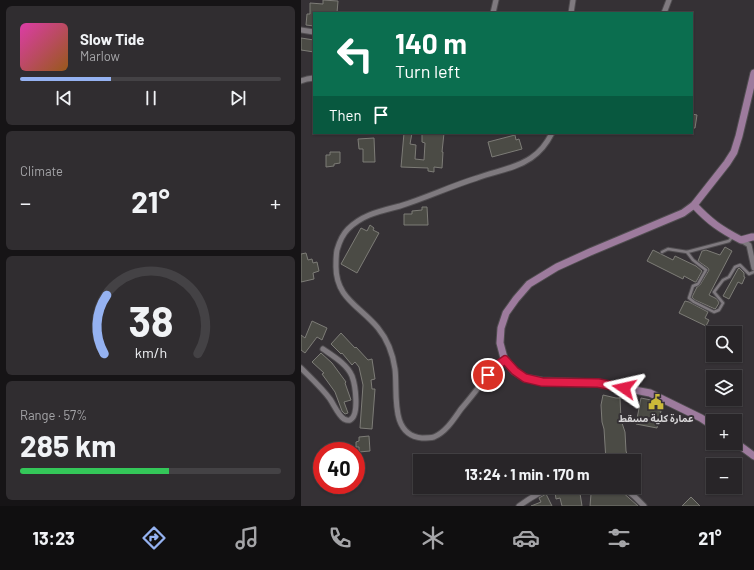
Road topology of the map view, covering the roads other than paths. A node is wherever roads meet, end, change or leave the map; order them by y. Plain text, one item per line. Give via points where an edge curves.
1 (496, 0) edge
2 (573, 0) edge
3 (669, 0) edge
4 (493, 12) edge
5 (571, 12) edge
6 (663, 12) edge
7 (301, 30) edge
8 (313, 32) edge
9 (754, 73) edge
10 (313, 78) edge
11 (301, 81) edge
12 (551, 134) edge
13 (694, 205) junction
14 (753, 235) edge
15 (733, 236) junction
16 (741, 240) junction
17 (662, 252) dead end
18 (687, 252) junction
19 (754, 268) edge
20 (754, 272) edge
21 (323, 349) dead end
22 (505, 360) junction
23 (301, 368) edge
24 (706, 421) edge
25 (742, 447) edge
26 (754, 456) edge
27 (537, 494) edge
28 (632, 494) edge
29 (519, 506) edge
30 (644, 506) edge

1 - 4 street
2 - 5 street
3 - 6 street
7 - 8 street
9 - 13 street via 734,152
10 - 11 street
12 - 22 street via 545,145 531,158 518,165 401,206 375,212 361,219 344,233 337,251 337,278 340,287 351,302 379,329 394,359 397,416 405,431 427,438 441,432 495,367
13 - 15 street via 706,218
13 - 22 street via 683,213 557,267 529,284 506,313 501,328 500,343
14 - 16 street
15 - 16 street
15 - 18 lane via 729,241
16 - 19 street via 749,245
17 - 18 lane via 668,249
18 - 20 lane via 706,270 698,284 693,286 689,298 713,312 719,310 723,303 715,292 735,267 740,265 749,274
21 - 23 street via 338,360 352,376 356,406 351,419 343,418
22 - 24 street via 525,378 542,382 598,383 650,393
25 - 26 street
27 - 29 street
28 - 30 street

